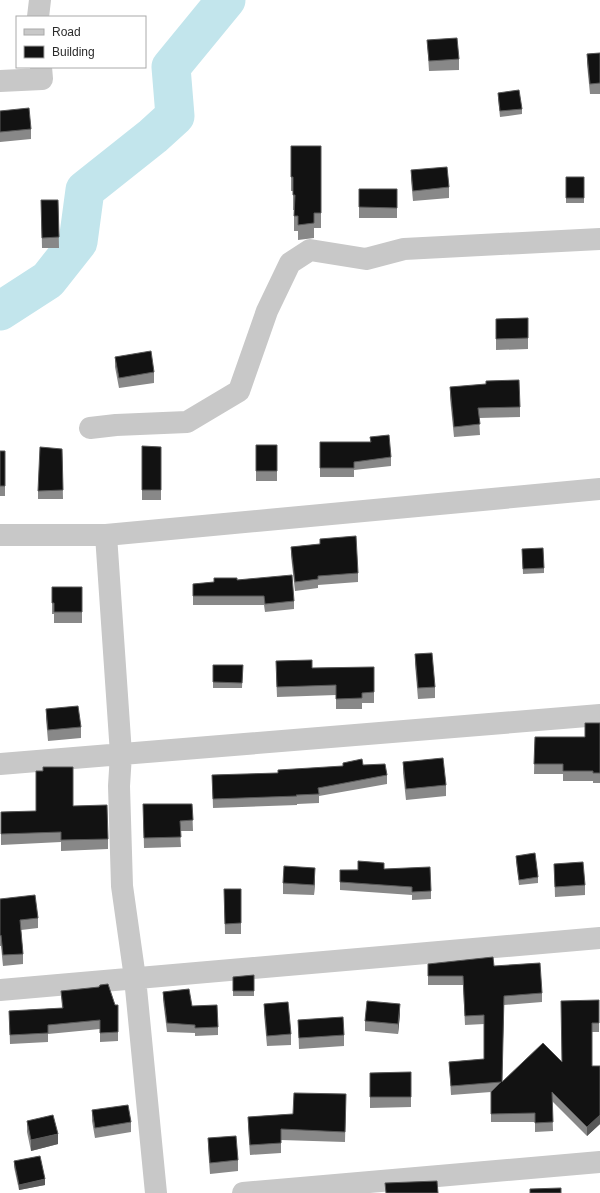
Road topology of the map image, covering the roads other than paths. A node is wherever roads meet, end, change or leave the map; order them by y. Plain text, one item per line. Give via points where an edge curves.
1 (40, 0) edge
2 (38, 16) edge
3 (41, 68) edge
4 (0, 81) edge
5 (600, 239) edge
6 (90, 428) dead end
7 (600, 489) edge
8 (0, 535) edge
9 (106, 535) junction
10 (600, 715) edge
11 (121, 754) junction
12 (0, 764) edge
13 (600, 938) edge
14 (135, 978) junction
15 (0, 990) edge
16 (600, 1162) edge
17 (156, 1193) edge
18 (243, 1193) edge

1 - 2 street
3 - 4 street via 42,79
5 - 6 street via 404,249 366,259 310,250 290,263 267,311 239,391 187,422
7 - 9 street
8 - 9 street
9 - 11 street
10 - 11 street
11 - 12 street
11 - 14 street via 119,786 122,886
13 - 14 street
14 - 15 street
14 - 17 street
16 - 18 street

